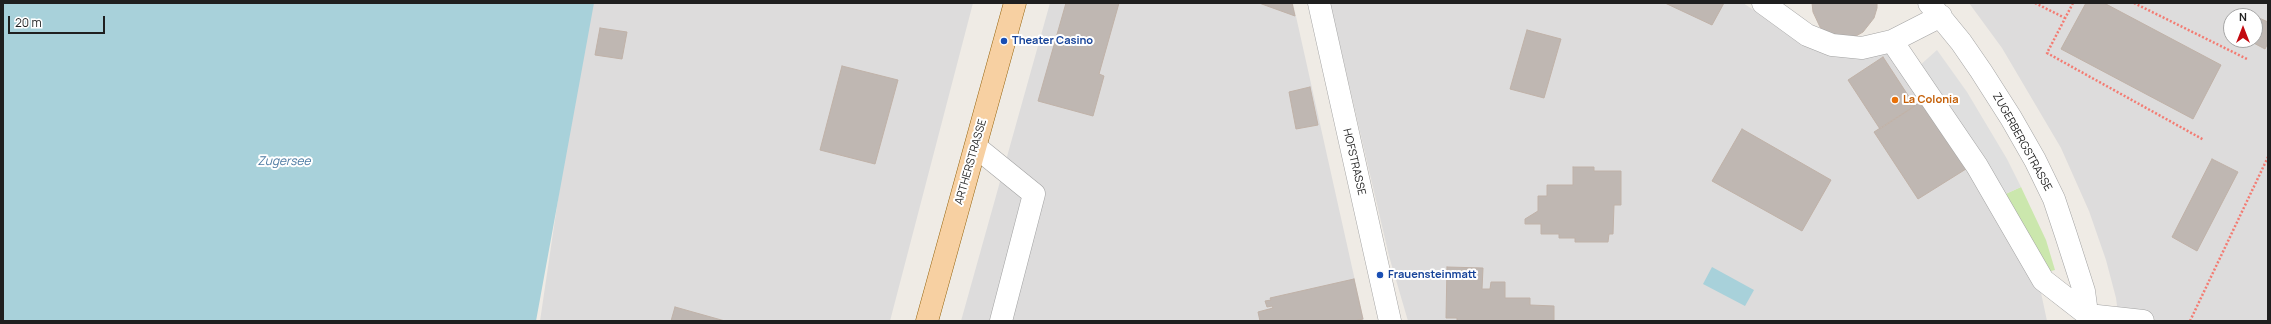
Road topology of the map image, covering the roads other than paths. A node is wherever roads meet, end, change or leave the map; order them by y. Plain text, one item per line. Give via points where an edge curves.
1 (1014, 3) edge
2 (1319, 3) edge
3 (1763, 3) edge
4 (1935, 10) edge
5 (1892, 41) junction
6 (976, 147) junction
7 (2088, 318) edge
8 (927, 321) edge
9 (1000, 321) edge
10 (1390, 321) edge
11 (2143, 321) edge

1 - 6 main road, ARTHERSTRASSE
2 - 10 street, HOFSTRASSE
3 - 5 street via 1807,35 1832,45 1862,48
4 - 5 street
4 - 7 street, ZUGERBERGSTRASSE via 1981,71 2012,118 2035,160 2054,200 2066,235 2084,291
5 - 7 street via 1977,166 2043,280
6 - 8 main road, ARTHERSTRASSE
6 - 9 street via 1034,194
7 - 11 street

